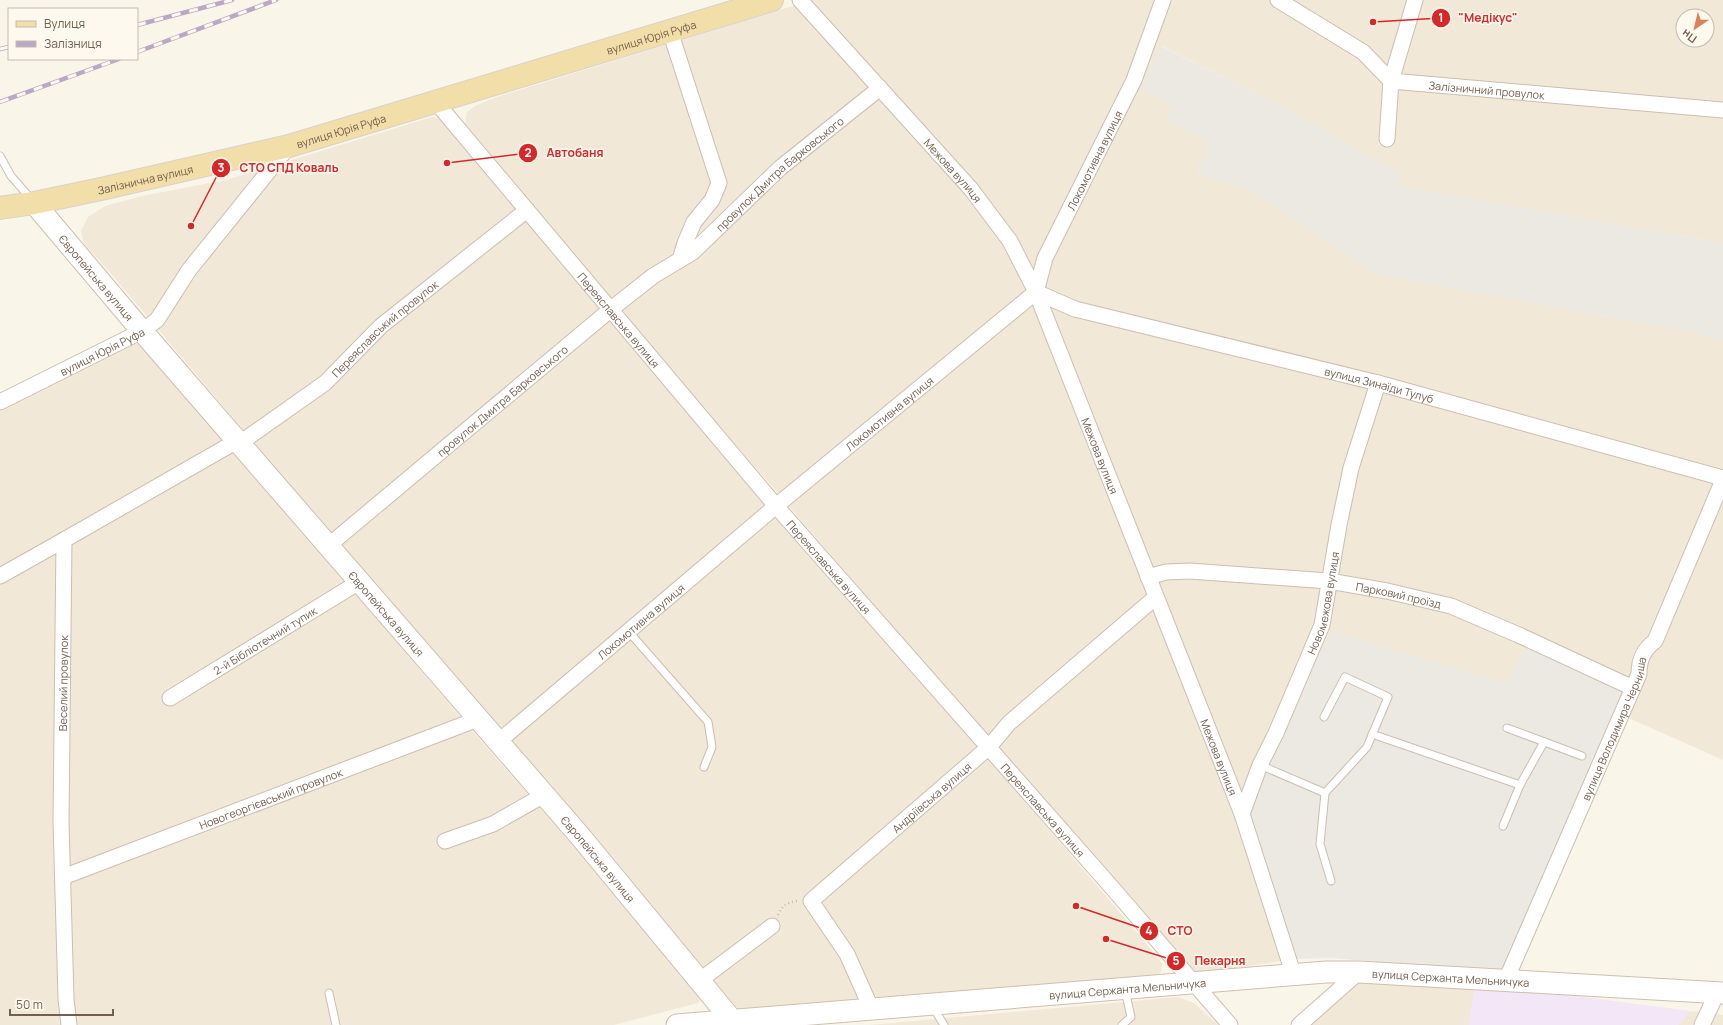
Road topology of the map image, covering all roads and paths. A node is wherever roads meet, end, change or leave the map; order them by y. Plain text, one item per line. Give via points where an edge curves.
1 (772, 0) edge
2 (800, 0) edge
3 (1163, 0) edge
4 (1278, 0) edge
5 (1415, 0) edge
6 (670, 31) junction
7 (1391, 82) junction
8 (880, 88) junction
9 (435, 101) junction
10 (1723, 110) edge
11 (1387, 139) dead end
12 (289, 146) junction
13 (0, 156) edge
14 (34, 203) junction
15 (0, 208) edge
16 (527, 210) junction
17 (680, 260) junction
18 (1036, 292) junction
19 (610, 310) junction
20 (142, 331) junction
21 (1378, 383) junction
22 (0, 402) edge
23 (238, 442) junction
24 (1723, 479) edge
25 (776, 506) junction
26 (64, 540) junction
27 (328, 546) junction
28 (0, 576) edge
29 (1148, 577) junction
30 (1329, 581) junction
31 (360, 582) junction
32 (1156, 597) junction
33 (629, 632) junction
34 (1633, 688) junction
35 (170, 698) dead end
36 (1324, 717) dead end
37 (478, 719) junction
38 (1508, 728) dead end
39 (1372, 734) junction
40 (498, 742) junction
41 (1544, 742) junction
42 (989, 747) junction
43 (1582, 756) dead end
44 (1260, 765) junction
45 (704, 767) dead end
46 (1520, 785) junction
47 (1325, 793) junction
48 (544, 795) junction
49 (1242, 814) junction
50 (1503, 826) dead end
51 (445, 841) dead end
52 (63, 877) junction
53 (1331, 881) dead end
54 (810, 901) junction
55 (772, 926) joint
56 (1359, 972) junction
57 (1293, 973) junction
58 (1506, 980) junction
59 (699, 981) junction
60 (1192, 982) junction
61 (1125, 988) junction
62 (329, 993) dead end
63 (1720, 993) edge
64 (930, 1003) junction
65 (871, 1008) junction
66 (734, 1022) edge
67 (69, 1025) edge
68 (336, 1025) edge
69 (676, 1025) edge
70 (944, 1025) edge
71 (1122, 1025) edge
72 (1230, 1025) edge
73 (1299, 1025) edge
74 (1702, 1025) edge

1 - 6 main road, вулиця Юрія Руфа
2 - 8 street, Межова вулиця
3 - 18 street, Локомотивна вулиця via 1134,80 1045,258
4 - 7 street via 1363,52
5 - 7 street
6 - 9 main road, вулиця Юрія Руфа
6 - 17 street via 719,183 712,200 694,222
7 - 10 street, Залізничний провулок
7 - 11 street
8 - 17 street, провулок Дмитра Барковського via 780,168 705,242
8 - 18 street, Межова вулиця via 976,194 1010,241
9 - 12 main road, вулиця Юрія Руфа
9 - 16 street, Переяславська вулиця
12 - 14 main road, Залізнична вулиця
12 - 20 street, вулиця Юрія Руфа via 189,270 157,320
13 - 14 lane via 11,176
14 - 15 main road, Залізнична вулиця
14 - 20 street, Європейська вулиця
16 - 19 street, Переяславська вулиця
16 - 23 street, Переяславський провулок via 381,326 325,383
17 - 19 street, провулок Дмитра Барковського via 653,276
18 - 21 street, вулиця Зинаїди Тулуб via 1075,309
18 - 25 street, Локомотивна вулиця
18 - 29 street, Межова вулиця
19 - 25 street, Переяславська вулиця
19 - 27 street, провулок Дмитра Барковського
20 - 22 street, вулиця Юрія Руфа
20 - 23 street, Європейська вулиця
21 - 24 street, вулиця Зинаїди Тулуб
21 - 30 street, Новомежова вулиця via 1351,468
23 - 26 street
23 - 27 street, Європейська вулиця
24 - 34 street, вулиця Володимира Черниша via 1655,641 1642,655 1639,674
25 - 33 street, Локомотивна вулиця
25 - 42 street, Переяславська вулиця
26 - 28 street
26 - 52 street, Веселий провулок via 61,822
27 - 31 street, Європейська вулиця
29 - 30 street, Парковий проїзд via 1166,572 1190,571
29 - 32 street, Межова вулиця
30 - 34 street, Парковий проїзд via 1451,606
30 - 44 street, Новомежова вулиця via 1322,625
31 - 35 street, 2-й Бібліотечний тупик
31 - 37 street, Європейська вулиця
32 - 42 street, Андріївська вулиця via 1009,723
32 - 49 street, Межова вулиця
33 - 40 street, Локомотивна вулиця
33 - 45 lane via 708,722 712,746
34 - 58 street, вулиця Володимира Черниша
36 - 39 lane via 1345,677 1388,697
37 - 40 street, Європейська вулиця
37 - 52 street, Новогеоргієвський провулок
38 - 41 lane
39 - 46 lane
39 - 47 lane via 1367,747
40 - 48 street, Європейська вулиця
41 - 43 lane
41 - 46 lane
42 - 54 street, Андріївська вулиця
42 - 60 street, Переяславська вулиця
44 - 47 lane
44 - 49 street, Новомежова вулиця
46 - 50 lane
47 - 53 lane via 1320,844
48 - 51 street via 493,824
48 - 59 street, Європейська вулиця
49 - 57 street, Межова вулиця
52 - 67 street, Веселий провулок
54 - 55 path via 783,905
54 - 65 street via 847,954
55 - 59 street
56 - 57 street, вулиця Сержанта Мельничука
56 - 58 street, вулиця Сержанта Мельничука
56 - 73 street
57 - 60 street, вулиця Сержанта Мельничука
58 - 63 street, вулиця Сержанта Мельничука
59 - 66 street, Європейська вулиця
60 - 61 street, вулиця Сержанта Мельничука
60 - 72 street, Переяславська вулиця
61 - 64 street, вулиця Сержанта Мельничука
61 - 71 lane via 1131,1017
62 - 68 lane
63 - 74 street
64 - 65 street, вулиця Сержанта Мельничука
64 - 70 lane
65 - 66 street, вулиця Сержанта Мельничука
66 - 69 street, вулиця Сержанта Мельничука

